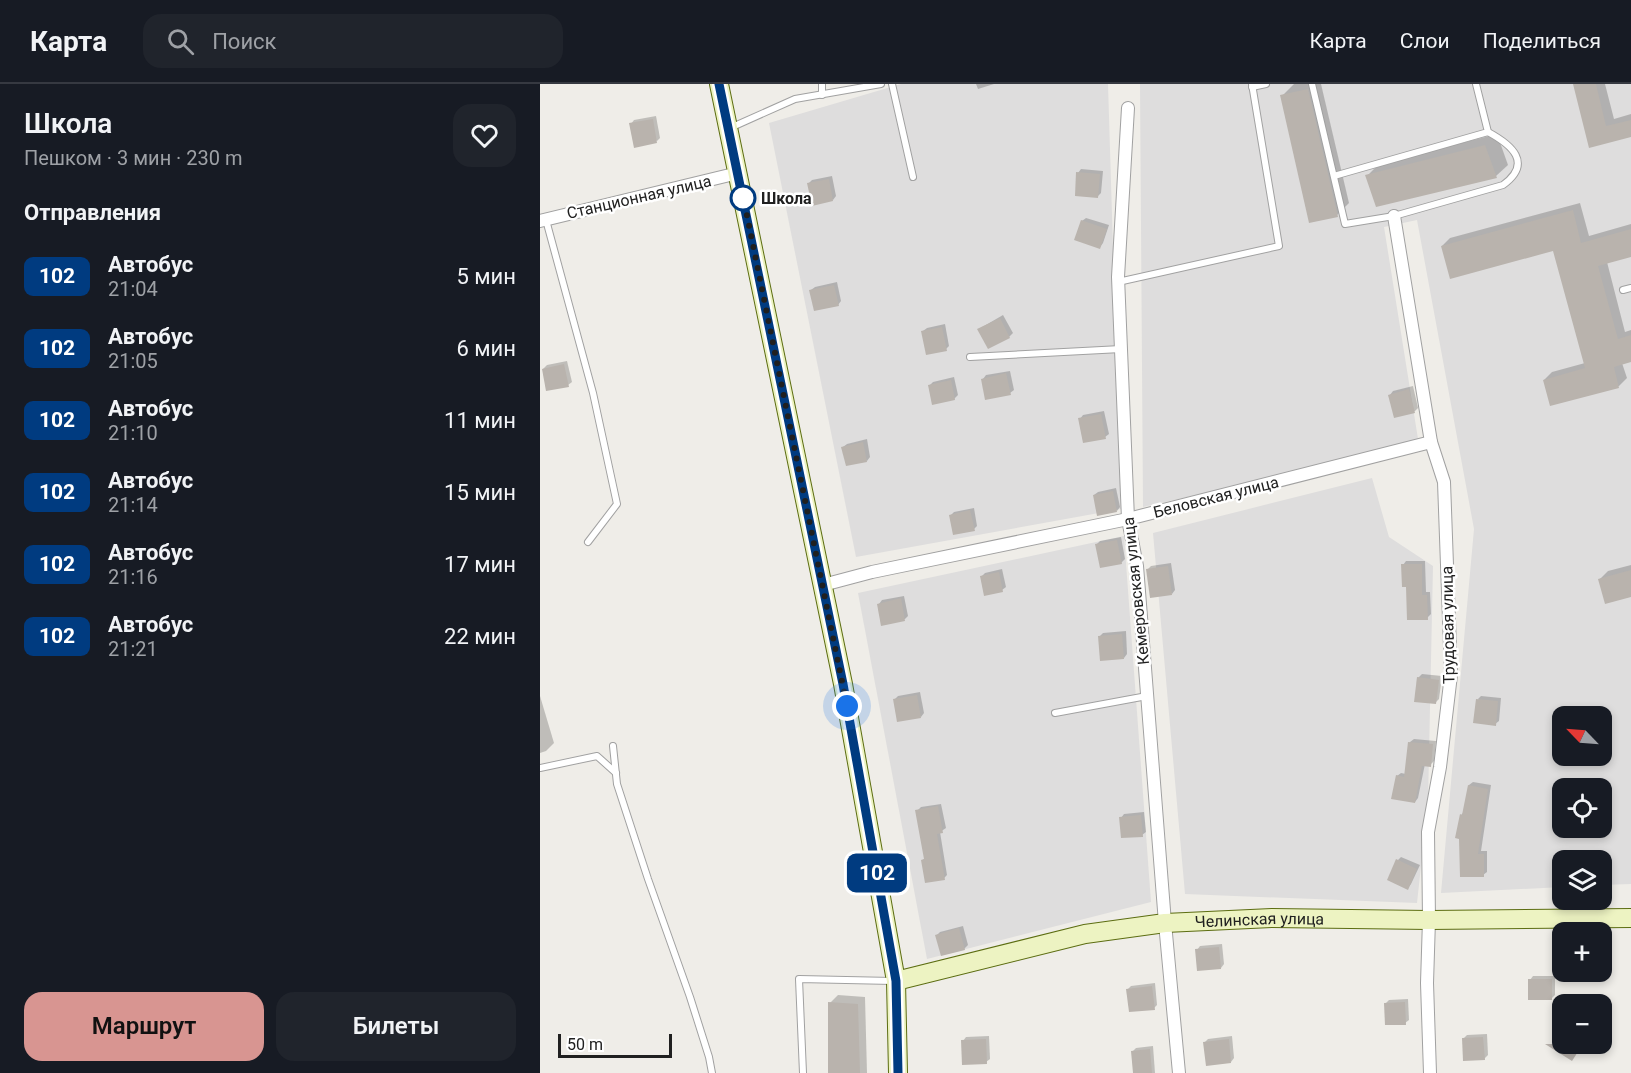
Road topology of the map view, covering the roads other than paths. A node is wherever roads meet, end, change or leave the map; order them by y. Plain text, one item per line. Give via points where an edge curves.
1 (719, 84) edge
2 (822, 84) edge
3 (881, 84) edge
4 (892, 84) edge
5 (1266, 84) edge
6 (1312, 84) edge
7 (1476, 84) edge
8 (1252, 85) edge
9 (822, 95) junction
10 (1128, 108) dead end
11 (729, 128) junction
12 (1488, 132) junction
13 (738, 173) junction
14 (1334, 176) junction
15 (913, 177) dead end
16 (1394, 216) junction
17 (543, 220) edge
18 (1118, 282) junction
19 (1631, 288) edge
20 (1623, 290) dead end
21 (1121, 349) junction
22 (970, 357) dead end
23 (1431, 442) junction
24 (1128, 519) junction
25 (588, 542) dead end
26 (823, 585) junction
27 (1147, 696) junction
28 (1055, 713) dead end
29 (613, 746) dead end
30 (540, 768) edge
31 (616, 773) junction
32 (1631, 918) edge
33 (1429, 920) junction
34 (1165, 923) junction
35 (896, 981) junction
36 (712, 1073) edge
37 (803, 1073) edge
38 (898, 1073) edge
39 (1179, 1073) edge
40 (1430, 1073) edge

1 - 11 main road
2 - 9 lane
3 - 9 lane
4 - 15 lane
5 - 8 lane
6 - 14 lane
7 - 12 lane
8 - 18 lane via 1279,246
9 - 11 lane via 795,99
10 - 18 street, Кемеровская улица
11 - 13 main road
12 - 14 lane
12 - 16 lane via 1515,151 1518,165 1511,179 1503,186
13 - 17 street, Станционная улица
13 - 26 main road
14 - 16 lane via 1345,224
16 - 23 street, Трудовая улица
17 - 25 lane via 593,393 617,504
18 - 21 street, Кемеровская улица
19 - 20 lane
21 - 22 lane
21 - 24 street, Кемеровская улица
23 - 24 street, Беловская улица
23 - 33 street, Трудовая улица via 1444,482 1451,675 1428,832
24 - 26 street, Беловская улица
24 - 27 street, Кемеровская улица via 1137,566
26 - 35 main road
27 - 28 lane
27 - 34 street, Кемеровская улица
29 - 31 lane
30 - 31 lane via 597,756
31 - 36 lane
32 - 33 main road, Челинская улица
33 - 34 main road, Челинская улица via 1272,918
33 - 40 street, Трудовая улица
34 - 35 main road, Челинская улица via 1085,934
34 - 39 street, Кемеровская улица
35 - 37 lane via 800,979
35 - 38 main road

